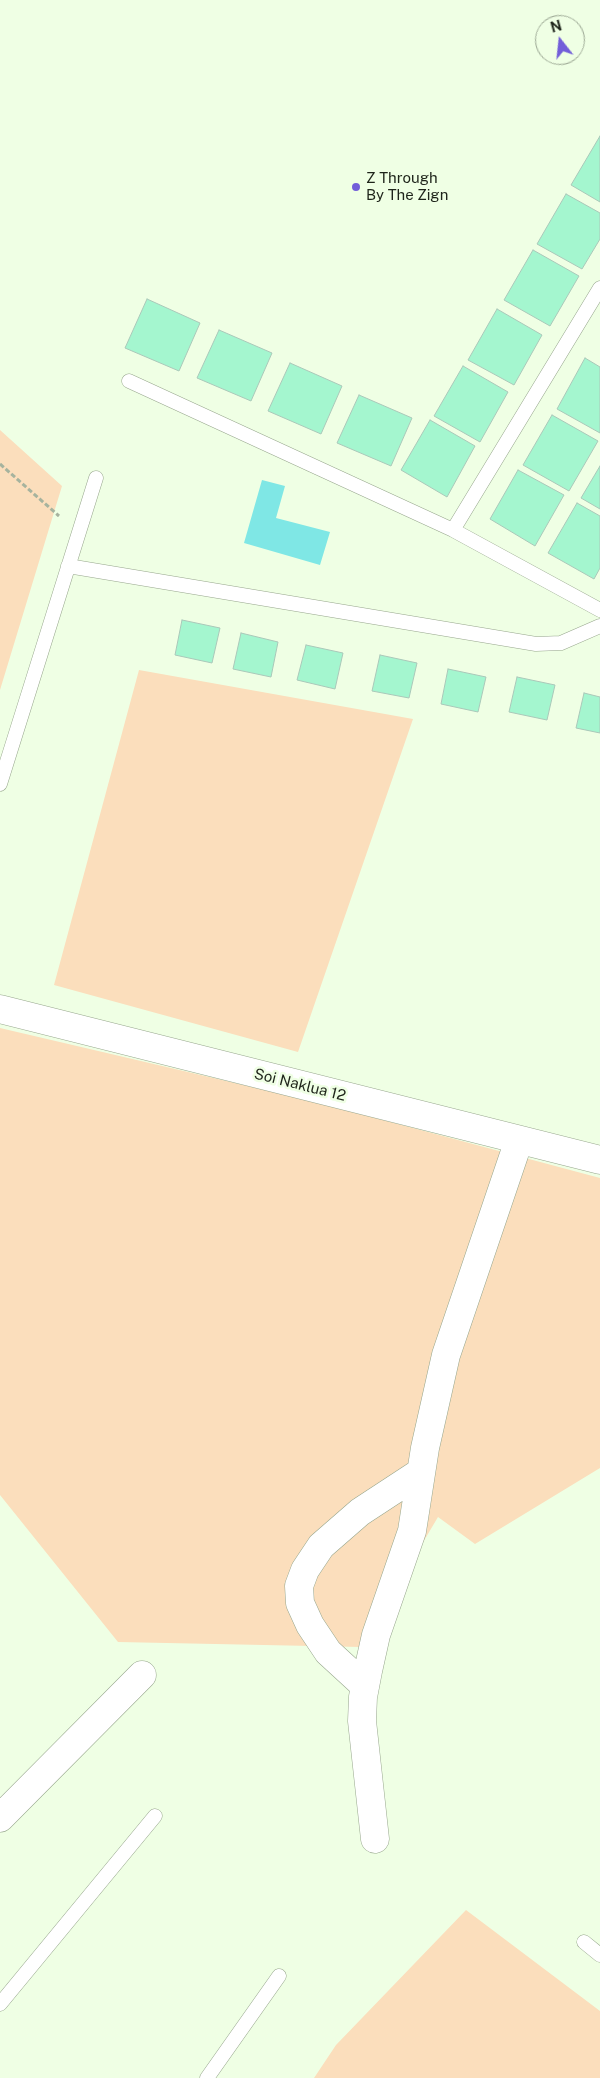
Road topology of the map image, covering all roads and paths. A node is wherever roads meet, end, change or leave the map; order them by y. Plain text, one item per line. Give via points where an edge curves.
1 (600, 288) edge
2 (129, 381) dead end
3 (0, 464) edge
4 (96, 478) dead end
5 (453, 530) junction
6 (78, 533) junction
7 (68, 566) junction
8 (600, 610) edge
9 (600, 626) edge
10 (0, 784) edge
11 (0, 1010) edge
12 (519, 1140) junction
13 (600, 1160) edge
14 (421, 1472) junction
15 (142, 1674) dead end
16 (365, 1686) junction
17 (155, 1816) dead end
18 (0, 1818) edge
19 (376, 1839) dead end
20 (584, 1942) dead end
21 (600, 1955) edge
22 (279, 1976) dead end
23 (0, 2004) edge
24 (207, 2078) edge

1 - 5 lane
2 - 5 lane
3 - 6 path
4 - 6 lane
5 - 8 lane
6 - 7 lane
7 - 9 lane via 536,644 560,642
7 - 10 lane
11 - 12 street, Soi Naklua 12
12 - 13 street, Soi Naklua 12
12 - 14 street via 446,1355
14 - 16 street via 412,1531 376,1635
14 - 16 street via 360,1512 321,1546 299,1586 300,1603 310,1625 328,1652
15 - 18 street
16 - 19 street via 362,1721 364,1757
17 - 23 lane
20 - 21 lane
22 - 24 lane

